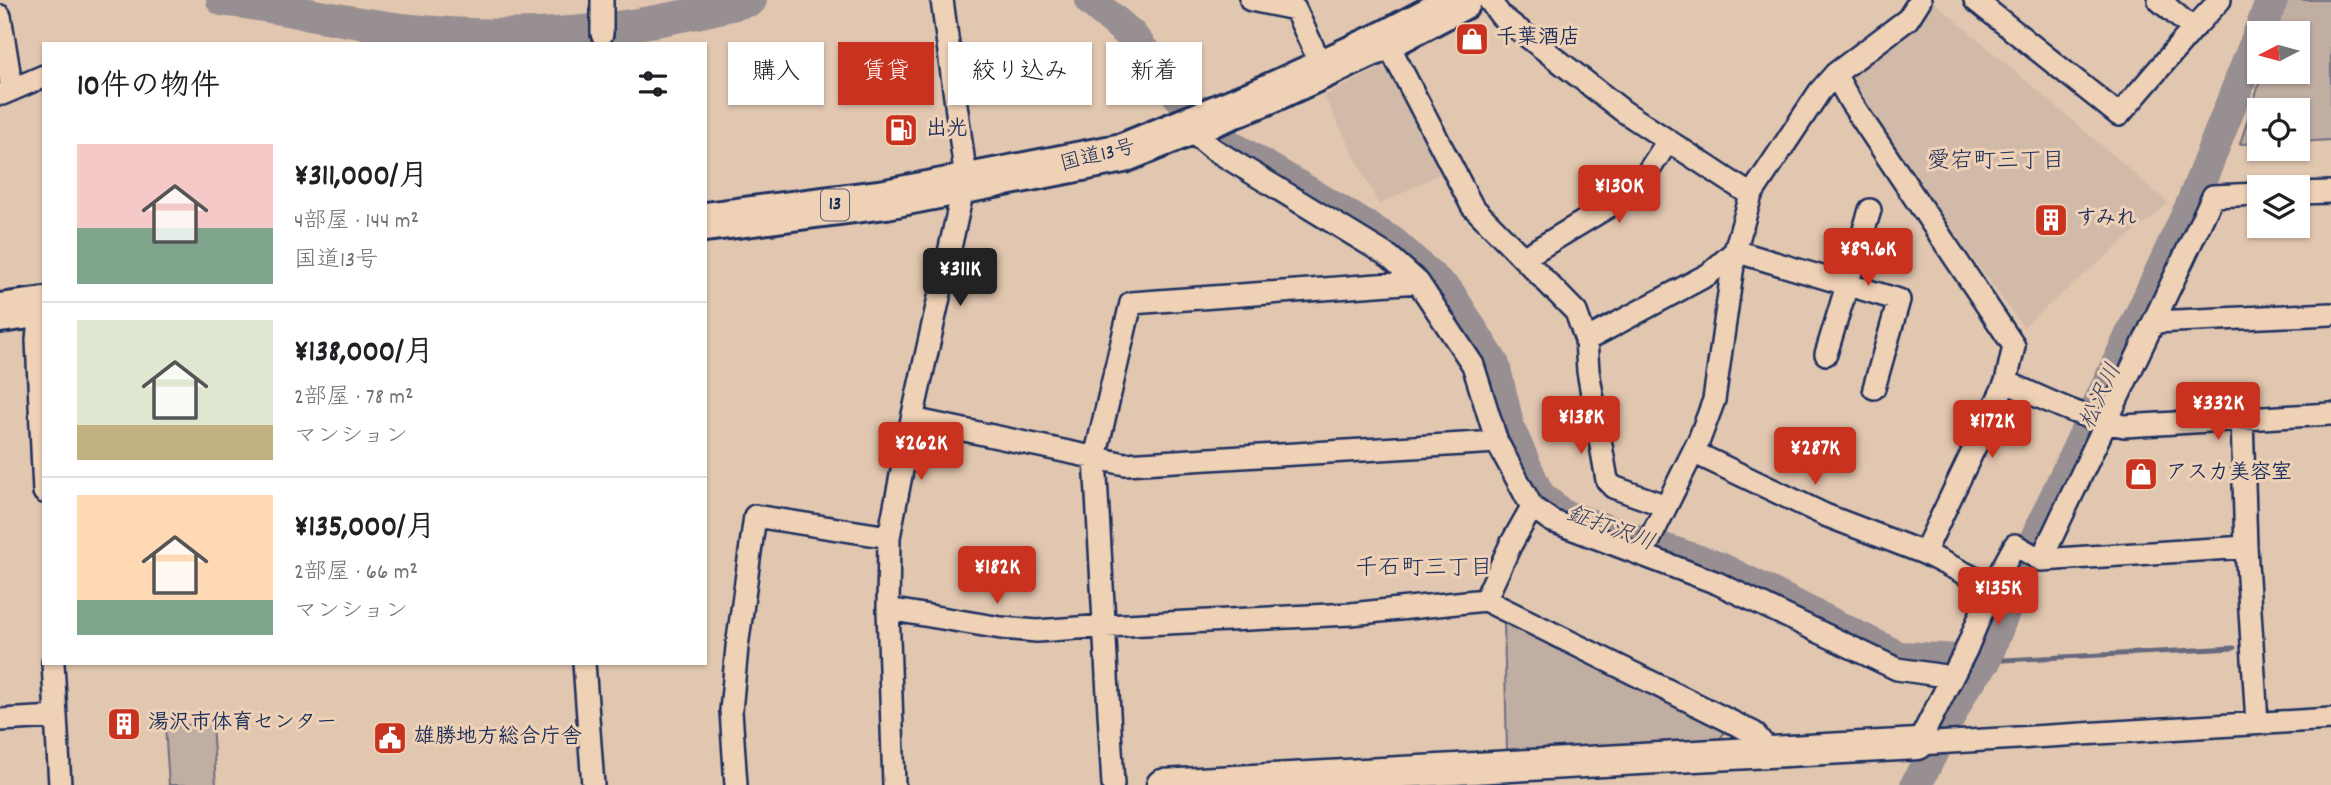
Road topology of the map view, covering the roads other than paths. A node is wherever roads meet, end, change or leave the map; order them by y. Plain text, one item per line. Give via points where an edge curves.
1 (601, 0) edge
2 (942, 0) edge
3 (1251, 0) edge
4 (1489, 0) edge
5 (1920, 0) edge
6 (1975, 0) edge
7 (2159, 0) edge
8 (2220, 0) edge
9 (1439, 5) edge
10 (0, 16) edge
11 (2193, 29) junction
12 (602, 30) dead end
13 (1386, 40) junction
14 (1323, 69) junction
15 (1835, 74) junction
16 (42, 77) edge
17 (6, 92) edge
18 (1187, 128) junction
19 (1668, 141) junction
20 (964, 186) junction
21 (2331, 192) edge
22 (2310, 193) edge
23 (1751, 195) junction
24 (2247, 195) edge
25 (1870, 210) dead end
26 (707, 222) edge
27 (1735, 251) junction
28 (1523, 258) junction
29 (1418, 282) junction
30 (1847, 284) junction
31 (42, 307) edge
32 (0, 313) edge
33 (2331, 314) edge
34 (2154, 322) junction
35 (1586, 340) junction
36 (1826, 354) dead end
37 (2006, 383) junction
38 (1874, 388) dead end
39 (2331, 414) edge
40 (912, 419) junction
41 (2242, 419) junction
42 (2106, 423) junction
43 (1497, 442) junction
44 (42, 449) edge
45 (1693, 452) junction
46 (1095, 458) junction
47 (1666, 506) junction
48 (1532, 507) junction
49 (889, 537) junction
50 (2246, 547) junction
51 (1645, 548) junction
52 (1924, 553) junction
53 (2041, 560) junction
54 (1992, 587) junction
55 (1485, 600) junction
56 (888, 609) junction
57 (1105, 626) junction
58 (53, 665) edge
59 (584, 665) edge
60 (1952, 677) junction
61 (56, 717) junction
62 (2331, 719) edge
63 (0, 720) edge
64 (2257, 723) junction
65 (1918, 744) junction
66 (1768, 750) junction
67 (60, 785) edge
68 (593, 785) edge
69 (736, 785) edge
70 (894, 785) edge
71 (1113, 785) edge
72 (1162, 785) edge

1 - 12 street
2 - 20 street
3 - 14 street via 1295,9
4 - 19 street via 1501,16
5 - 15 street via 1908,19
6 - 11 street via 2119,115
7 - 11 street
8 - 11 street
9 - 13 highway, 国道13号 / 13
10 - 17 street
13 - 14 highway, 国道13号 / 13
13 - 28 street via 1472,206
14 - 18 highway, 国道13号 / 13
15 - 23 street
15 - 37 street via 2014,346
16 - 17 street
18 - 20 highway, 国道13号 / 13 via 1123,153
18 - 29 street via 1213,149 1390,257
19 - 23 street
19 - 28 street via 1636,190
20 - 26 highway, 国道13号 / 13
20 - 40 street
21 - 22 street
23 - 27 street
24 - 34 street via 2213,196
25 - 30 street
27 - 30 street
27 - 35 street via 1709,274
27 - 45 street via 1714,400
28 - 35 street via 1576,312
29 - 43 street via 1473,365
29 - 46 street via 1131,303
30 - 36 street
30 - 38 street via 1899,300
31 - 32 highway
31 - 44 street via 37,340
33 - 34 street
34 - 42 street
35 - 47 street via 1607,480 1613,487
37 - 42 street
37 - 52 street
39 - 41 street
40 - 46 street
40 - 49 street
41 - 42 street via 2124,426
41 - 50 street
42 - 53 street
43 - 46 street via 1125,464
43 - 48 street
45 - 47 street
45 - 52 street via 1825,515
46 - 57 street
47 - 51 street
48 - 51 street via 1552,521
48 - 55 street
49 - 56 street
49 - 69 street via 755,516 731,711
50 - 53 street
50 - 64 street
51 - 60 street via 1897,669
52 - 54 street
53 - 54 street via 2015,545
54 - 60 street
55 - 57 street via 1352,614
55 - 66 street via 1754,733
56 - 57 street via 1037,631
56 - 70 street
57 - 71 street
58 - 61 street
59 - 68 street
60 - 65 street
61 - 63 street
61 - 67 street
62 - 64 street
64 - 65 street
65 - 66 street
66 - 72 street

